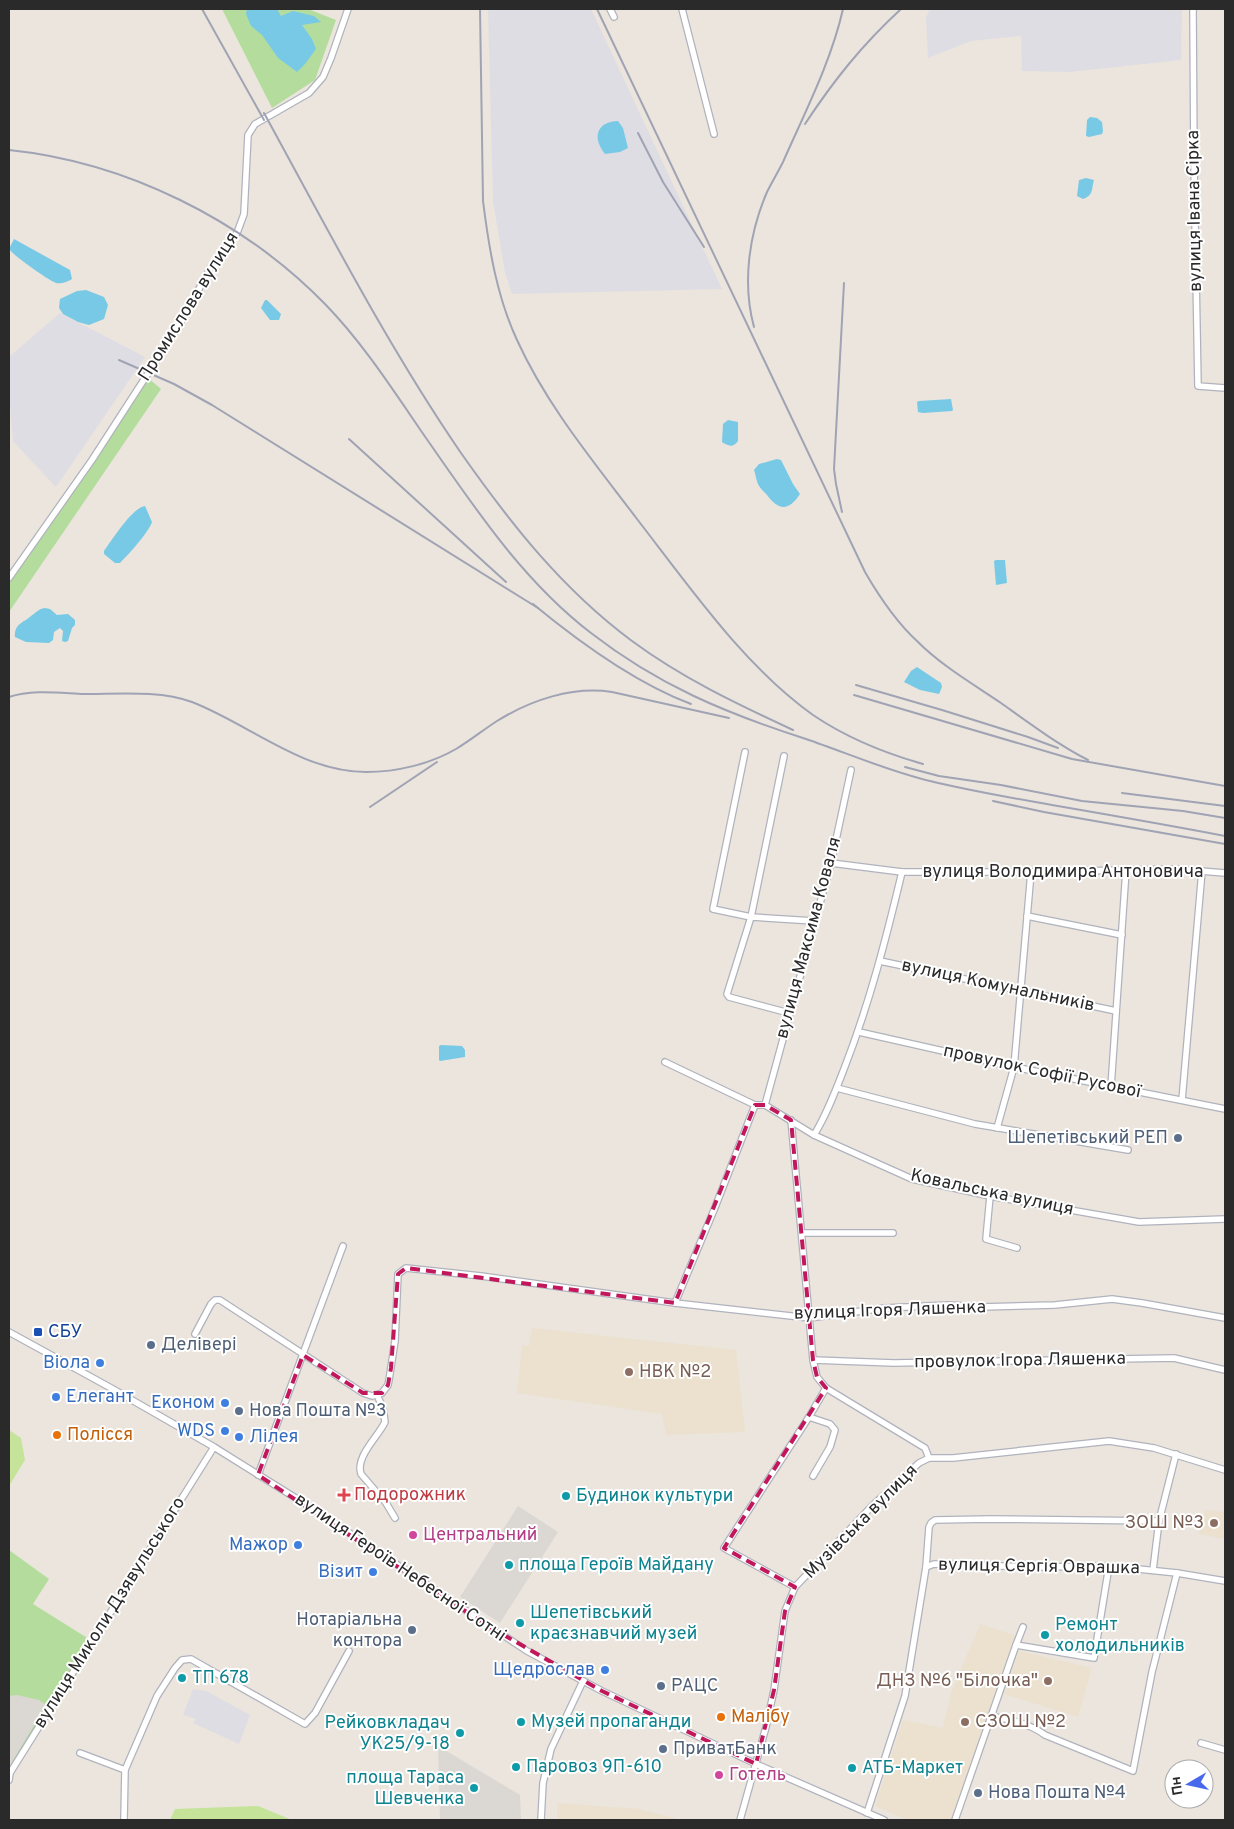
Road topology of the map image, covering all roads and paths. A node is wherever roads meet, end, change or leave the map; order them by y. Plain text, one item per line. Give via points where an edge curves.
1 (348, 9) edge
2 (610, 9) edge
3 (682, 9) edge
4 (1193, 9) edge
5 (614, 17) dead end
6 (714, 134) dead end
7 (1225, 388) edge
8 (9, 578) edge
9 (745, 752) dead end
10 (784, 756) dead end
11 (851, 770) dead end
12 (831, 863) junction
13 (1126, 870) junction
14 (1202, 871) junction
15 (902, 872) junction
16 (1031, 872) junction
17 (1225, 873) edge
18 (1027, 916) junction
19 (751, 917) junction
20 (814, 921) junction
21 (1122, 936) junction
22 (880, 961) junction
23 (1020, 991) junction
24 (1116, 1011) junction
25 (789, 1013) junction
26 (859, 1032) junction
27 (665, 1062) dead end
28 (1014, 1067) junction
29 (1112, 1086) junction
30 (837, 1088) junction
31 (1182, 1100) junction
32 (754, 1105) junction
33 (765, 1105) junction
34 (1225, 1109) edge
35 (792, 1120) junction
36 (998, 1128) junction
37 (814, 1135) junction
38 (1128, 1150) dead end
39 (990, 1196) junction
40 (1225, 1220) edge
41 (803, 1232) junction
42 (893, 1234) dead end
43 (343, 1246) dead end
44 (1017, 1248) dead end
45 (675, 1303) junction
46 (809, 1318) junction
47 (1225, 1318) edge
48 (9, 1332) edge
49 (195, 1334) dead end
50 (303, 1355) junction
51 (813, 1360) junction
52 (1225, 1370) edge
53 (826, 1388) junction
54 (377, 1395) junction
55 (809, 1417) junction
56 (214, 1447) junction
57 (1176, 1454) junction
58 (929, 1458) junction
59 (1225, 1470) edge
60 (258, 1475) junction
61 (812, 1476) dead end
62 (395, 1518) dead end
63 (1159, 1521) junction
64 (1109, 1566) junction
65 (926, 1567) junction
66 (1153, 1570) junction
67 (1177, 1573) junction
68 (1225, 1581) edge
69 (795, 1587) junction
70 (1023, 1627) dead end
71 (1016, 1645) junction
72 (350, 1651) dead end
73 (583, 1681) junction
74 (991, 1716) junction
75 (1200, 1743) dead end
76 (1225, 1750) edge
77 (80, 1753) dead end
78 (756, 1764) junction
79 (125, 1770) junction
80 (9, 1780) edge
81 (867, 1813) junction
82 (124, 1820) edge
83 (541, 1820) edge
84 (740, 1820) edge
85 (884, 1820) edge
86 (955, 1820) edge

1 - 8 street, Промислова вулиця via 323,77 309,93 255,124 248,135 244,214 237,234 210,268 178,327
2 - 5 street
3 - 6 street
4 - 7 street, вулиця Івана Сірка via 1198,386
9 - 19 street via 712,909
10 - 19 street
11 - 12 street, вулиця Максима Коваля
12 - 15 street, вулиця Володимира Антоновича
12 - 20 street, вулиця Максима Коваля
13 - 14 street, вулиця Володимира Антоновича
13 - 16 street, вулиця Володимира Антоновича
13 - 21 street
14 - 17 street, вулиця Володимира Антоновича
14 - 31 street
15 - 16 street, вулиця Володимира Антоновича
15 - 22 street
16 - 18 street
18 - 21 street
18 - 23 street
19 - 20 street
19 - 25 street via 728,995
20 - 25 street, вулиця Максима Коваля
21 - 24 street
22 - 23 street, вулиця Комунальників
22 - 26 street
23 - 24 street, вулиця Комунальників
23 - 28 street
24 - 29 street
25 - 33 street, вулиця Максима Коваля
26 - 28 street, провулок Софії Русової
26 - 30 street
27 - 32 street, Ковальська вулиця
28 - 29 street, провулок Софії Русової
28 - 36 street
29 - 31 street, провулок Софії Русової
30 - 36 street
30 - 37 street
31 - 34 street, провулок Софії Русової
32 - 33 street, Ковальська вулиця
32 - 45 street
33 - 35 street, Ковальська вулиця
35 - 37 street, Ковальська вулиця
35 - 41 street
36 - 38 street
37 - 39 street, Ковальська вулиця via 912,1179
39 - 40 street, Ковальська вулиця via 1139,1222
39 - 44 street via 986,1239
41 - 42 street
41 - 46 street
43 - 50 street
45 - 46 street, вулиця Ігоря Ляшенка
45 - 54 street, вулиця Ігоря Ляшенка via 406,1268 398,1274 395,1341 389,1380
46 - 47 street, вулиця Ігоря Ляшенка via 884,1308 1055,1305 1112,1299
46 - 51 street
48 - 56 street, вулиця Героїв Небесної Сотні
49 - 50 street via 211,1304 220,1300
50 - 54 street via 363,1393
50 - 60 street
51 - 52 street, провулок Ігора Ляшенка via 894,1363 1174,1358
51 - 53 street via 817,1377
53 - 55 street
53 - 58 street via 925,1448
54 - 62 street via 385,1422 361,1460 360,1469
55 - 61 street via 830,1424 835,1430 830,1447
55 - 69 street via 724,1548
56 - 60 street, вулиця Героїв Небесної Сотні
56 - 80 street, вулиця Миколи Дзявульського via 10,1772
57 - 58 street, Музівська вулиця via 1132,1444 1098,1441 1035,1450
57 - 59 street, Музівська вулиця
57 - 63 street
58 - 69 street, Музівська вулиця via 919,1463 872,1506
60 - 73 street, вулиця Героїв Небесної Сотні via 505,1638
63 - 65 street via 935,1520 929,1527
63 - 66 street
64 - 65 street, вулиця Сергія Оврашка via 934,1564
64 - 66 street, вулиця Сергія Оврашка
64 - 71 street via 1094,1658
65 - 81 street, вулиця Сергія Оврашка via 905,1696
66 - 67 street, вулиця Сергія Оврашка
67 - 68 street, вулиця Сергія Оврашка
67 - 74 street via 1152,1672 1133,1771 1023,1723
69 - 78 street, Музівська вулиця via 785,1611 774,1690
70 - 71 street
71 - 74 street
72 - 79 street via 316,1713 305,1724 191,1659 182,1660 157,1696
73 - 78 street, вулиця Героїв Небесної Сотні
73 - 83 street via 551,1749 543,1783
74 - 86 street
75 - 76 street
77 - 79 street
78 - 81 street, вулиця Героїв Небесної Сотні
78 - 84 street, Музівська вулиця
79 - 82 street
81 - 85 street, вулиця Героїв Небесної Сотні

